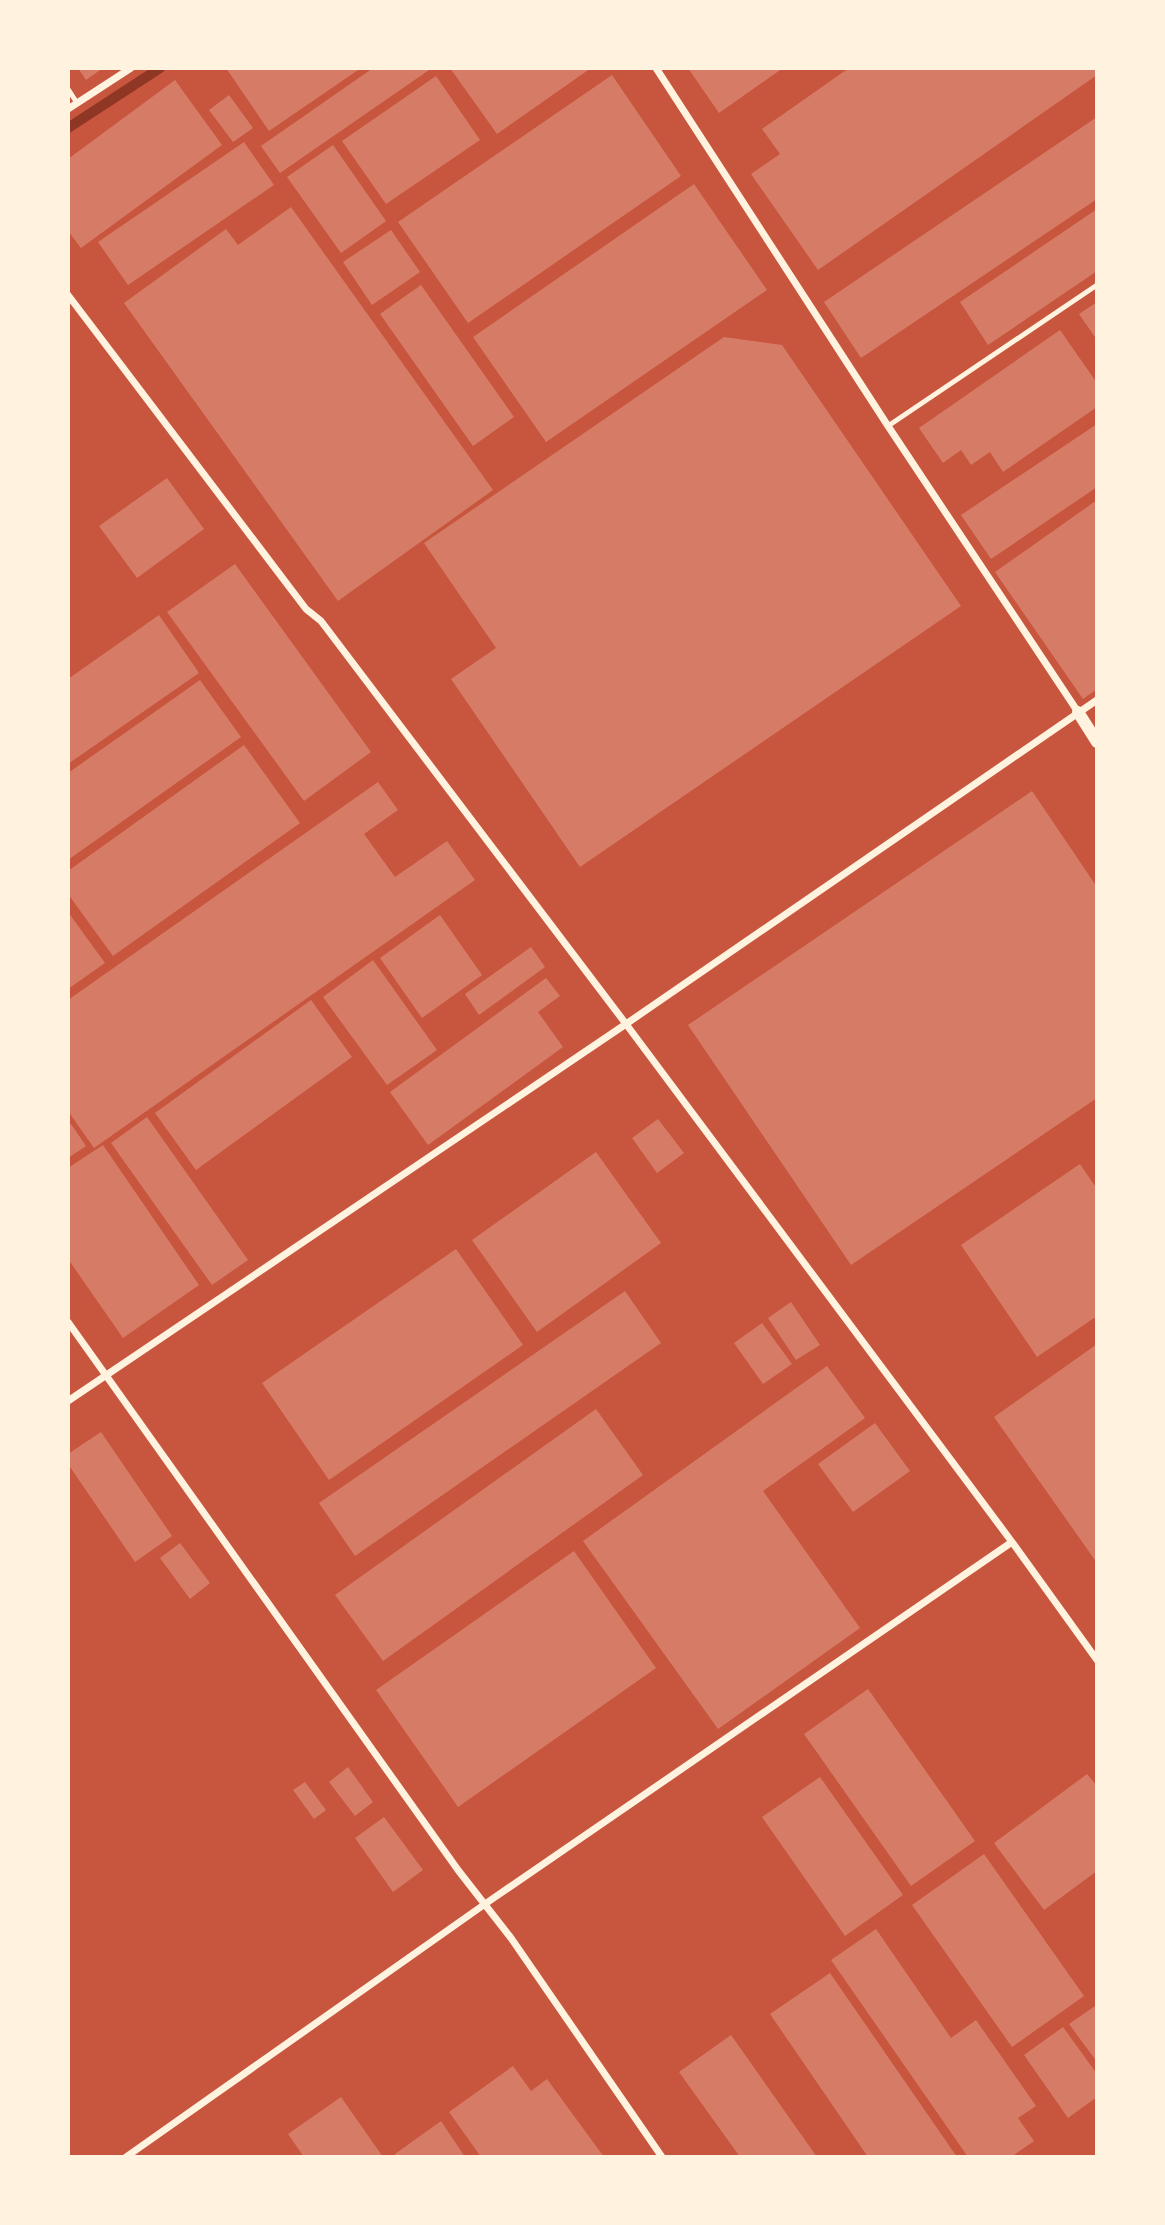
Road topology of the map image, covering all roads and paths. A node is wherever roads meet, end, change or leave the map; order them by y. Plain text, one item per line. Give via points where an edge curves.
1 (131, 68) edge
2 (656, 68) edge
3 (68, 89) edge
4 (77, 103) junction
5 (68, 109) edge
6 (1097, 285) edge
7 (68, 295) edge
8 (888, 426) junction
9 (1097, 700) edge
10 (1078, 712) junction
11 (1097, 742) edge
12 (626, 1024) junction
13 (68, 1322) edge
14 (107, 1376) junction
15 (68, 1401) edge
16 (1012, 1542) junction
17 (1097, 1660) edge
18 (485, 1905) junction
19 (126, 2157) edge
20 (662, 2157) edge

1 - 4 street
2 - 8 street
3 - 4 lane
4 - 5 street
6 - 8 lane
7 - 12 street
8 - 10 street
9 - 10 street
10 - 11 street
10 - 12 street
12 - 14 street
12 - 16 street
13 - 14 street
14 - 15 street
14 - 18 street
16 - 17 street
16 - 18 street
18 - 19 street
18 - 20 street

